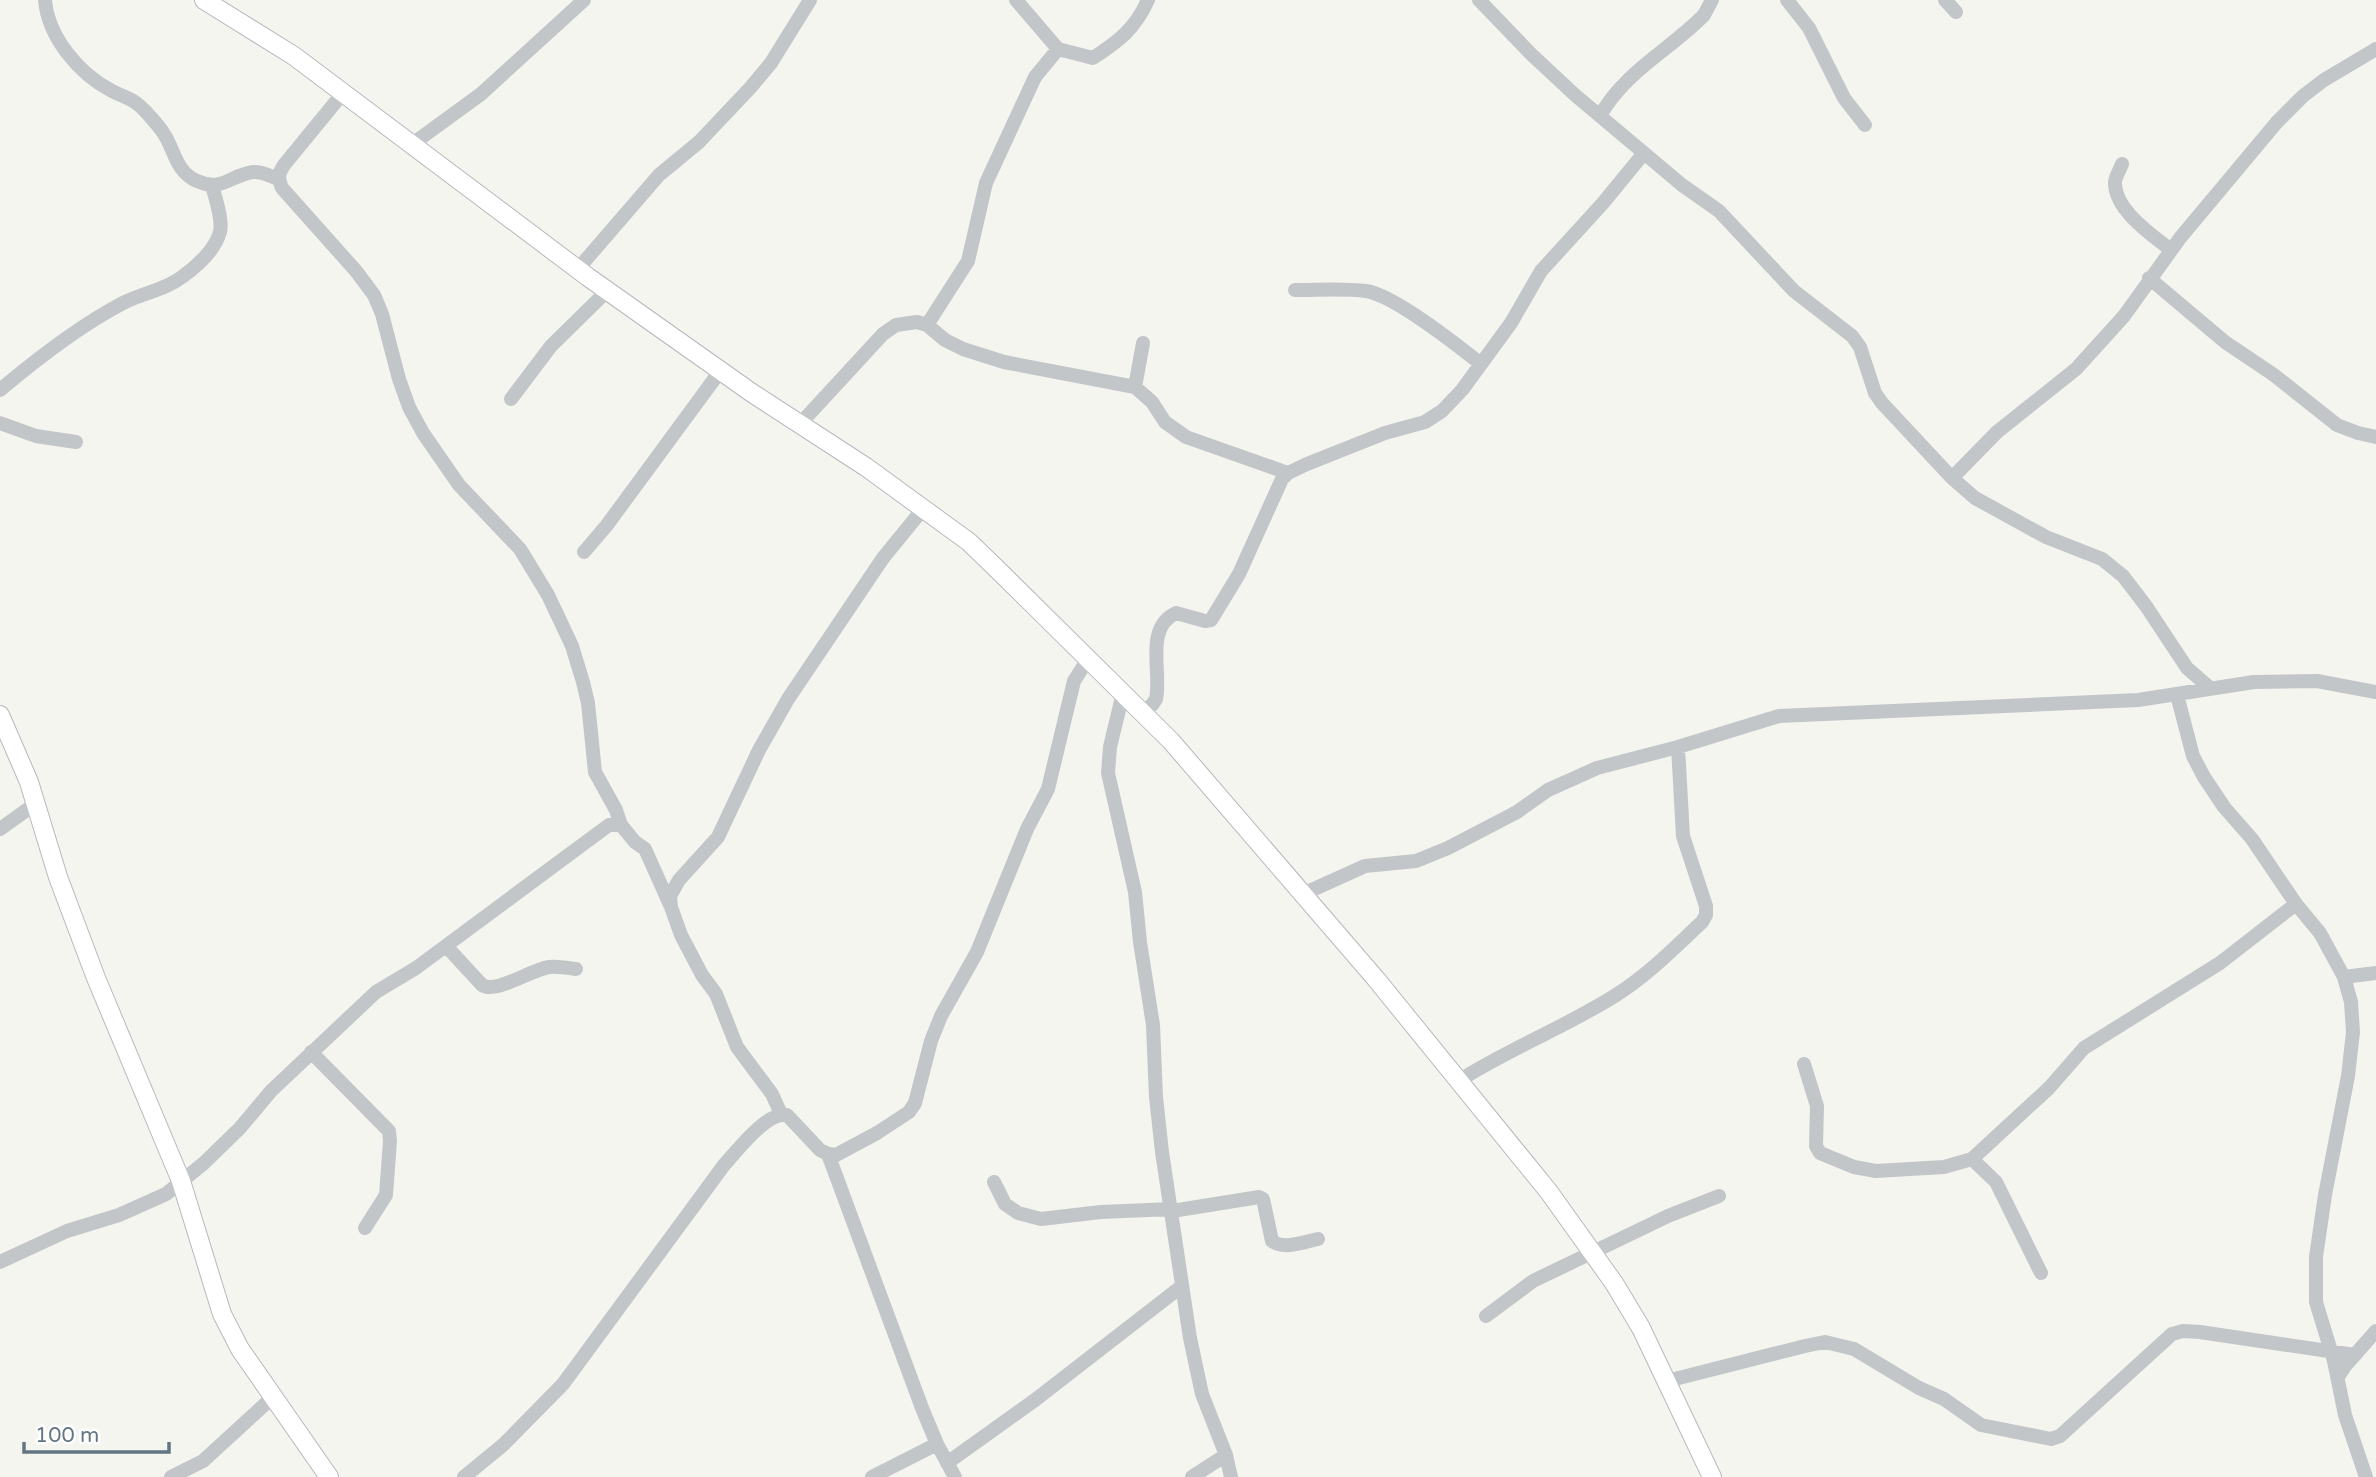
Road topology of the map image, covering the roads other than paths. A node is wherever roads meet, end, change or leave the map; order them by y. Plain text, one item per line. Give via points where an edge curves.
1 (45, 0) edge
2 (204, 0) edge
3 (584, 0) edge
4 (810, 0) edge
5 (1016, 0) edge
6 (1148, 0) edge
7 (1479, 0) edge
8 (1712, 0) edge
9 (1787, 0) edge
10 (1945, 0) edge
11 (1956, 12) dead end
12 (1058, 49) junction
13 (2376, 49) edge
14 (343, 93) junction
15 (1600, 116) junction
16 (1865, 125) dead end
17 (411, 145) junction
18 (1644, 153) junction
19 (2122, 164) dead end
20 (278, 179) junction
21 (212, 185) junction
22 (2171, 250) junction
23 (577, 270) junction
24 (2149, 278) junction
25 (1295, 290) dead end
26 (607, 291) junction
27 (927, 325) junction
28 (1143, 343) dead end
29 (1481, 364) junction
30 (720, 370) junction
31 (1135, 387) junction
32 (0, 390) edge
33 (511, 399) dead end
34 (0, 423) edge
35 (800, 424) junction
36 (2376, 437) edge
37 (76, 442) dead end
38 (1288, 473) junction
39 (1952, 478) junction
40 (923, 509) junction
41 (584, 552) dead end
42 (1088, 659) junction
43 (2210, 688) junction
44 (2376, 692) edge
45 (1123, 693) junction
46 (2177, 695) junction
47 (1142, 712) junction
48 (0, 715) edge
49 (1678, 747) junction
50 (35, 804) junction
51 (621, 825) junction
52 (0, 829) edge
53 (688, 870) junction
54 (659, 880) junction
55 (1303, 894) junction
56 (2296, 904) junction
57 (671, 907) junction
58 (446, 946) junction
59 (576, 969) dead end
60 (2376, 973) edge
61 (2344, 977) junction
62 (311, 1052) junction
63 (1804, 1064) dead end
64 (1460, 1080) junction
65 (781, 1114) junction
66 (828, 1154) junction
67 (1972, 1159) junction
68 (181, 1181) junction
69 (994, 1182) dead end
70 (1719, 1196) dead end
71 (1172, 1210) junction
72 (365, 1228) dead end
73 (1318, 1239) dead end
74 (1593, 1253) junction
75 (0, 1262) edge
76 (2041, 1273) dead end
77 (1182, 1286) junction
78 (1486, 1316) dead end
79 (2376, 1331) edge
80 (2331, 1351) junction
81 (2355, 1355) junction
82 (2338, 1377) junction
83 (1667, 1381) junction
84 (274, 1396) junction
85 (937, 1444) junction
86 (1226, 1455) junction
87 (947, 1464) junction
88 (171, 1477) edge
89 (329, 1477) edge
90 (464, 1477) edge
91 (872, 1477) edge
92 (956, 1477) edge
93 (1192, 1477) edge
94 (1231, 1477) edge
95 (1712, 1477) edge
96 (2366, 1477) edge

1 - 21 street via 46,13 69,55 102,84 136,102 164,133 186,174
2 - 14 main road
3 - 17 street via 481,94
4 - 23 street via 751,87 699,142 659,175
5 - 12 street
6 - 12 street via 1123,38 1093,58
7 - 15 street
8 - 15 street via 1704,15 1629,80
9 - 16 street via 1809,28 1844,98
10 - 11 street
12 - 27 street via 1035,77 986,183 968,261
13 - 22 street via 2303,96
14 - 17 main road
14 - 20 street via 284,165
15 - 18 street
17 - 23 main road
18 - 29 street via 1541,271
18 - 39 street via 1719,211 1794,291 1852,336 1882,403
19 - 22 street via 2114,182 2118,198 2139,225
20 - 21 street via 251,172
20 - 51 street via 374,295 403,388 423,433 459,485 520,550 548,595 572,646 589,703 595,772
21 - 32 street via 221,226 208,252 193,268 174,283 121,303 54,346
22 - 24 street
23 - 26 main road
24 - 36 street via 2225,342 2328,418
24 - 39 street via 2124,316 2076,369 1997,432
25 - 29 street via 1368,291 1433,328
26 - 30 main road
26 - 33 street via 551,346
27 - 31 street via 963,349 1004,362
27 - 35 street via 905,322 883,334
28 - 31 street
29 - 38 street via 1442,411 1425,422 1385,433
30 - 35 main road
30 - 41 street
31 - 38 street via 1165,422 1186,437
34 - 37 street via 36,436
35 - 40 main road
38 - 47 street via 1211,620 1176,613 1163,622 1157,642 1156,699
39 - 43 street via 2015,522 2102,559 2123,576 2187,668
40 - 42 main road via 969,542
40 - 53 street via 883,558 788,699 718,837
42 - 45 main road
42 - 66 street via 1074,681 1048,789 977,952 931,1041 915,1103 877,1133
43 - 44 street via 2317,681
43 - 46 street
45 - 47 main road
45 - 71 street via 1108,773 1135,892
46 - 49 street via 1779,716
46 - 56 street via 2193,756 2204,777
47 - 55 main road
48 - 50 main road
49 - 55 street via 1597,768 1416,861 1365,866
49 - 64 street via 1684,836 1704,898 1702,922 1616,995
50 - 52 street
50 - 68 main road via 96,978
51 - 54 street via 645,849
51 - 58 street via 609,825
53 - 54 street
53 - 57 street via 674,887
54 - 57 street
55 - 64 main road
56 - 61 street via 2320,933
56 - 67 street via 2220,963 2084,1048 2049,1088
57 - 65 street via 702,975 716,994 737,1047
58 - 59 street via 488,989 551,967
58 - 62 street via 376,992
60 - 61 street
61 - 80 street via 2353,1032 2316,1257 2316,1301
62 - 68 street via 240,1128
62 - 72 street via 389,1131 386,1195
63 - 67 street via 1816,1106 1820,1153 1876,1171 1944,1167
64 - 74 main road
65 - 66 street
65 - 90 street via 752,1133 724,1165 563,1384
66 - 85 street
67 - 76 street via 1996,1182
68 - 75 street via 146,1205 67,1231
68 - 84 main road via 222,1314
69 - 71 street via 1005,1204 1041,1219
70 - 74 street
71 - 73 street via 1259,1197 1276,1245
71 - 77 street
74 - 78 street via 1533,1281
74 - 83 main road via 1641,1328
77 - 86 street via 1202,1394
77 - 87 street
79 - 81 street
80 - 81 street
80 - 82 street
80 - 83 street via 2200,1332 2172,1334 2060,1436 2051,1439 1982,1424 1836,1343 1805,1346
81 - 82 street
82 - 96 street via 2345,1415
83 - 95 main road
84 - 88 street via 203,1461
84 - 89 main road
85 - 87 street
85 - 91 street
86 - 93 street
86 - 94 street
87 - 92 street

